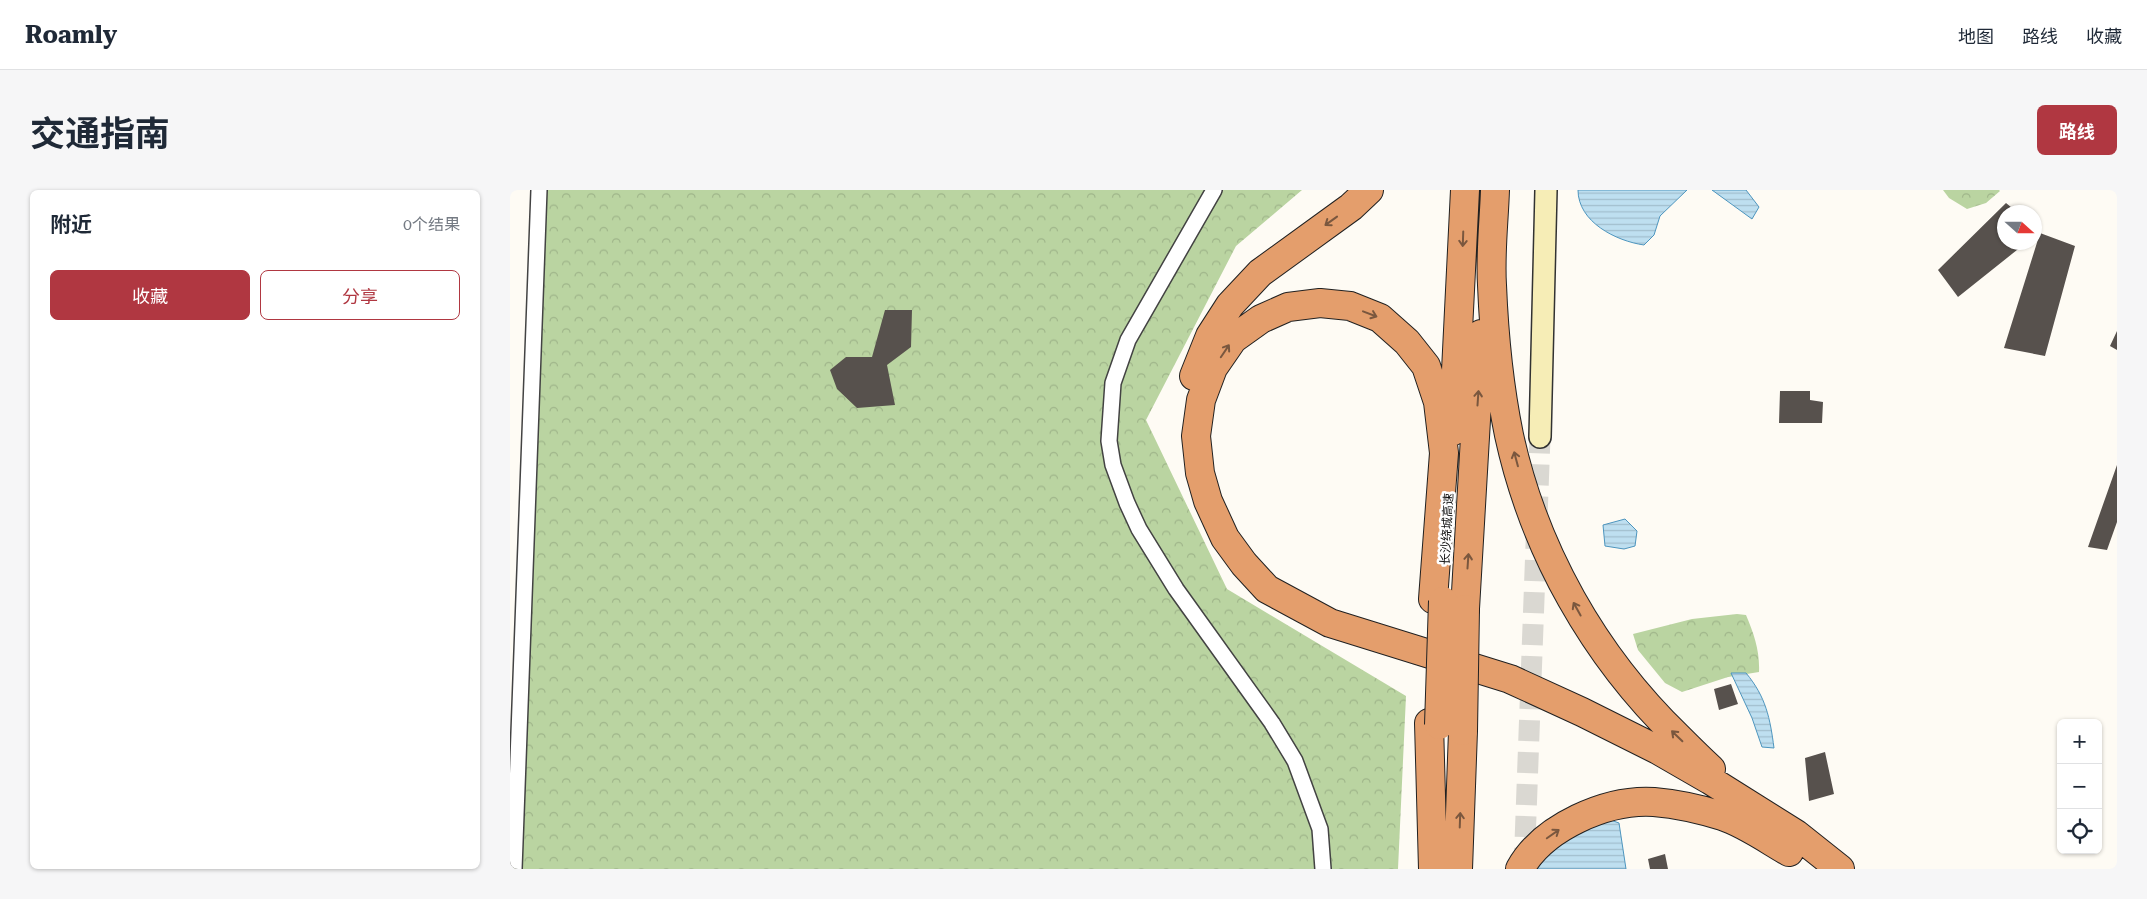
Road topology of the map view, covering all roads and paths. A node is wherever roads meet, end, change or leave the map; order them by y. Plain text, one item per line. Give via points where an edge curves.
1 (539, 190) edge
2 (1214, 190) edge
3 (1369, 190) edge
4 (1465, 190) edge
5 (1487, 190) edge
6 (1495, 190) edge
7 (1546, 190) edge
8 (1540, 437) tunnel mouth
9 (1447, 603) junction
10 (1443, 726) junction
11 (1781, 824) junction
12 (1789, 852) junction
13 (514, 869) edge
14 (1323, 869) edge
15 (1434, 869) edge
16 (1458, 869) edge
17 (1520, 869) edge
18 (1810, 869) edge
19 (1840, 869) edge

1 - 13 street
2 - 14 street via 1128,340 1113,382 1109,442 1127,503 1139,529 1176,589 1272,723 1295,761 1320,829
3 -> 12 highway via 1351,207 1260,273 1230,304 1210,336 1196,369 1186,412 1186,453 1193,494 1211,539 1237,574 1260,596 1291,616 1329,634 1488,684 1555,712 1684,778 1737,811
4 -> 9 highway, 长沙绕城高速
9 -> 5 highway, 长沙绕城高速 via 1480,363
11 -> 6 highway via 1707,765 1656,716 1616,669 1577,611 1549,555 1514,454 1498,366 1492,283
7 - 8 street
9 - 10 highway
11 -> 9 highway via 1665,754 1510,679 1330,622 1267,589 1225,538 1208,501 1200,473 1196,436 1201,400 1214,368 1233,339 1260,319 1288,307 1320,303 1350,306 1380,318 1407,342 1426,366 1438,402 1444,453
10 - 15 highway
16 -> 10 highway
11 - 19 highway
17 -> 12 highway via 1526,858 1551,834 1584,816 1619,806 1653,802 1724,817
12 - 18 highway

